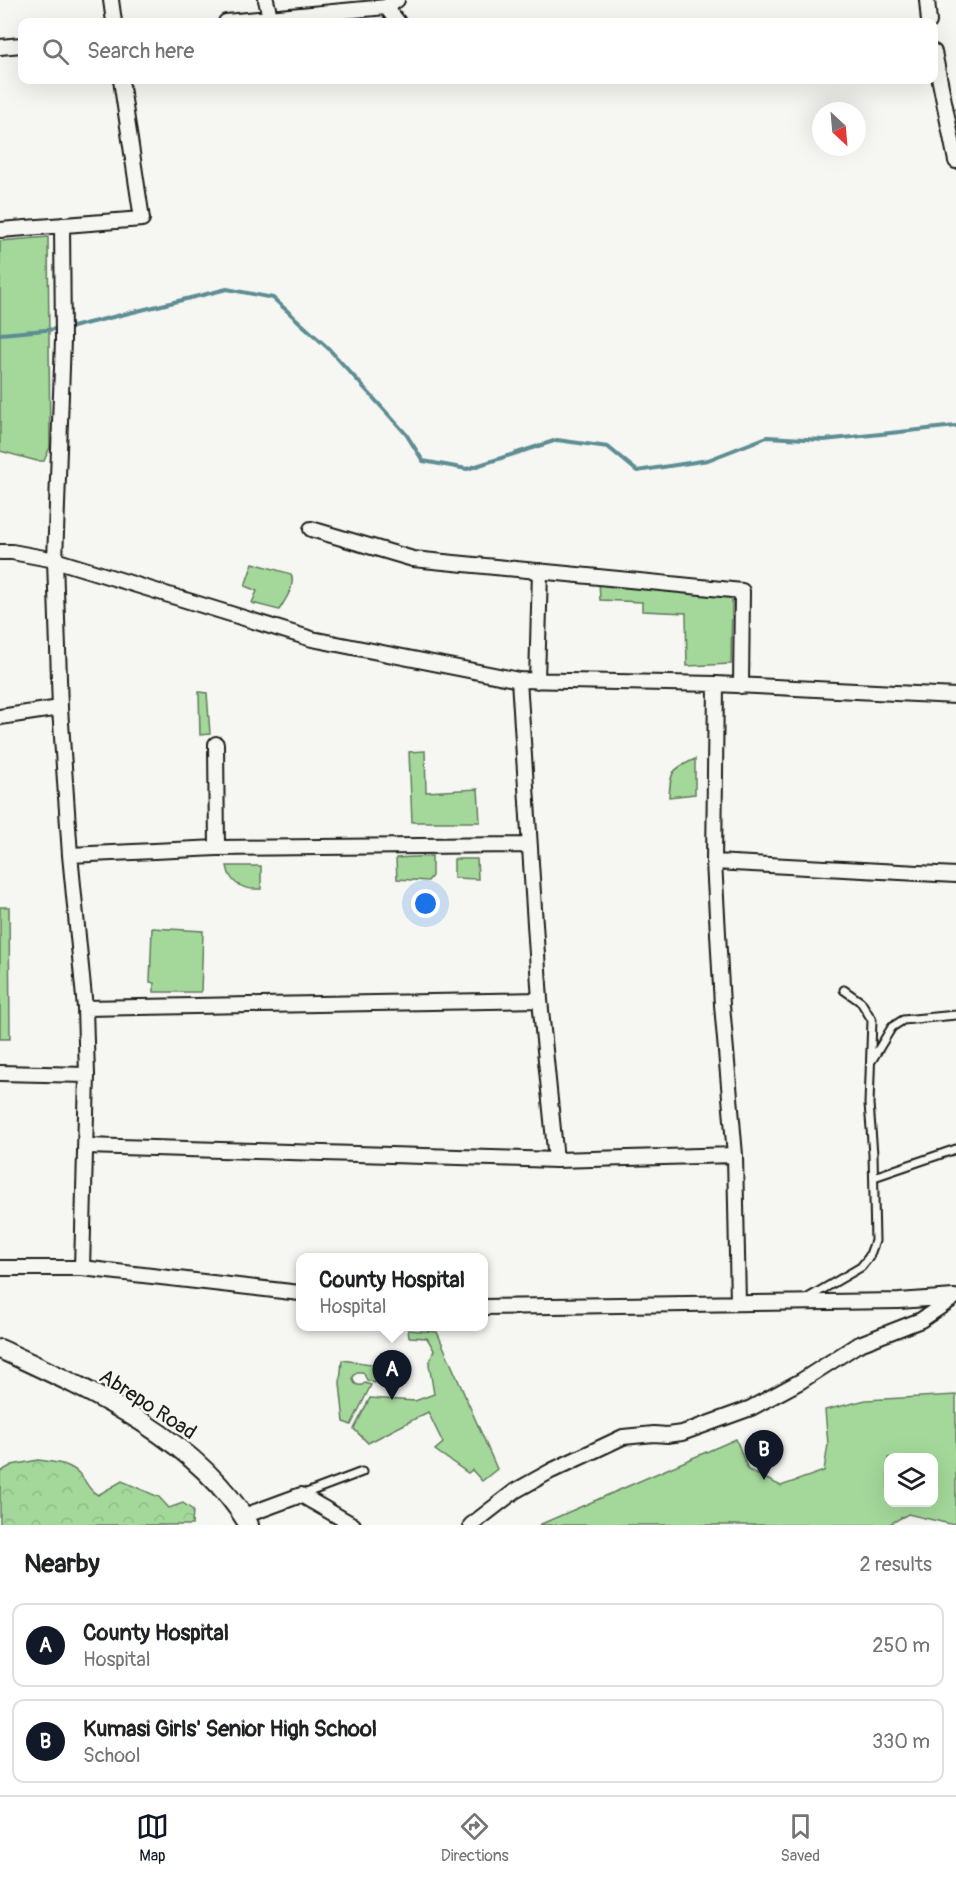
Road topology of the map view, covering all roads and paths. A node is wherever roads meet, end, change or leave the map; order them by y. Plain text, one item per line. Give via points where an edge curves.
1 (111, 0) edge
2 (266, 0) edge
3 (927, 0) edge
4 (392, 4) edge
5 (270, 17) junction
6 (113, 18) edge
7 (261, 18) edge
8 (929, 18) edge
9 (18, 45) edge
10 (0, 47) edge
11 (938, 76) edge
12 (122, 84) edge
13 (956, 161) edge
14 (62, 225) junction
15 (0, 230) edge
16 (311, 529) dead end
17 (0, 552) edge
18 (55, 560) junction
19 (540, 570) junction
20 (519, 680) junction
21 (537, 681) junction
22 (716, 684) junction
23 (741, 686) junction
24 (956, 696) edge
25 (60, 708) junction
26 (0, 717) edge
27 (216, 744) dead end
28 (529, 844) junction
29 (217, 848) junction
30 (70, 855) junction
31 (714, 862) junction
32 (956, 875) edge
33 (844, 990) dead end
34 (540, 1000) junction
35 (85, 1008) junction
36 (956, 1015) edge
37 (871, 1062) junction
38 (0, 1073) edge
39 (87, 1075) junction
40 (86, 1146) junction
41 (956, 1149) edge
42 (735, 1155) junction
43 (556, 1160) junction
44 (873, 1177) junction
45 (0, 1268) edge
46 (82, 1268) junction
47 (296, 1293) edge
48 (956, 1297) edge
49 (801, 1302) junction
50 (738, 1303) junction
51 (488, 1307) edge
52 (0, 1349) edge
53 (362, 1473) dead end
54 (302, 1495) junction
55 (247, 1521) edge
56 (353, 1525) edge
57 (471, 1525) edge

1 - 6 street
2 - 5 street
3 - 8 street
4 - 5 street
5 - 7 street
9 - 10 street
11 - 13 street
12 - 14 street via 142,219
14 - 15 street
14 - 18 street via 63,340
16 - 19 street via 413,559
17 - 18 street
18 - 20 street via 312,639
18 - 25 street
19 - 21 street
19 - 23 street via 742,591
20 - 21 street
20 - 28 street
21 - 22 street
22 - 23 street
22 - 31 street
23 - 24 street
25 - 26 street
25 - 30 street
27 - 29 street
28 - 29 street
28 - 34 street
29 - 30 street
30 - 35 street
31 - 32 street
31 - 42 street
33 - 37 lane via 861,1002 872,1020
34 - 35 street
34 - 43 street
35 - 39 street
36 - 37 lane via 903,1020 892,1027
37 - 44 lane
38 - 39 street
39 - 40 street
40 - 43 street
40 - 46 street
41 - 44 lane
42 - 43 street
42 - 50 street
44 - 49 lane via 875,1241 869,1257 861,1267
45 - 46 street
46 - 47 street
48 - 49 street
48 - 57 street via 921,1320 857,1345 751,1408 682,1433 622,1437 515,1491
49 - 50 street
50 - 51 street
52 - 55 main road, Abrepo Road via 77,1385 158,1433 215,1481
53 - 54 lane
54 - 55 street
54 - 56 street

